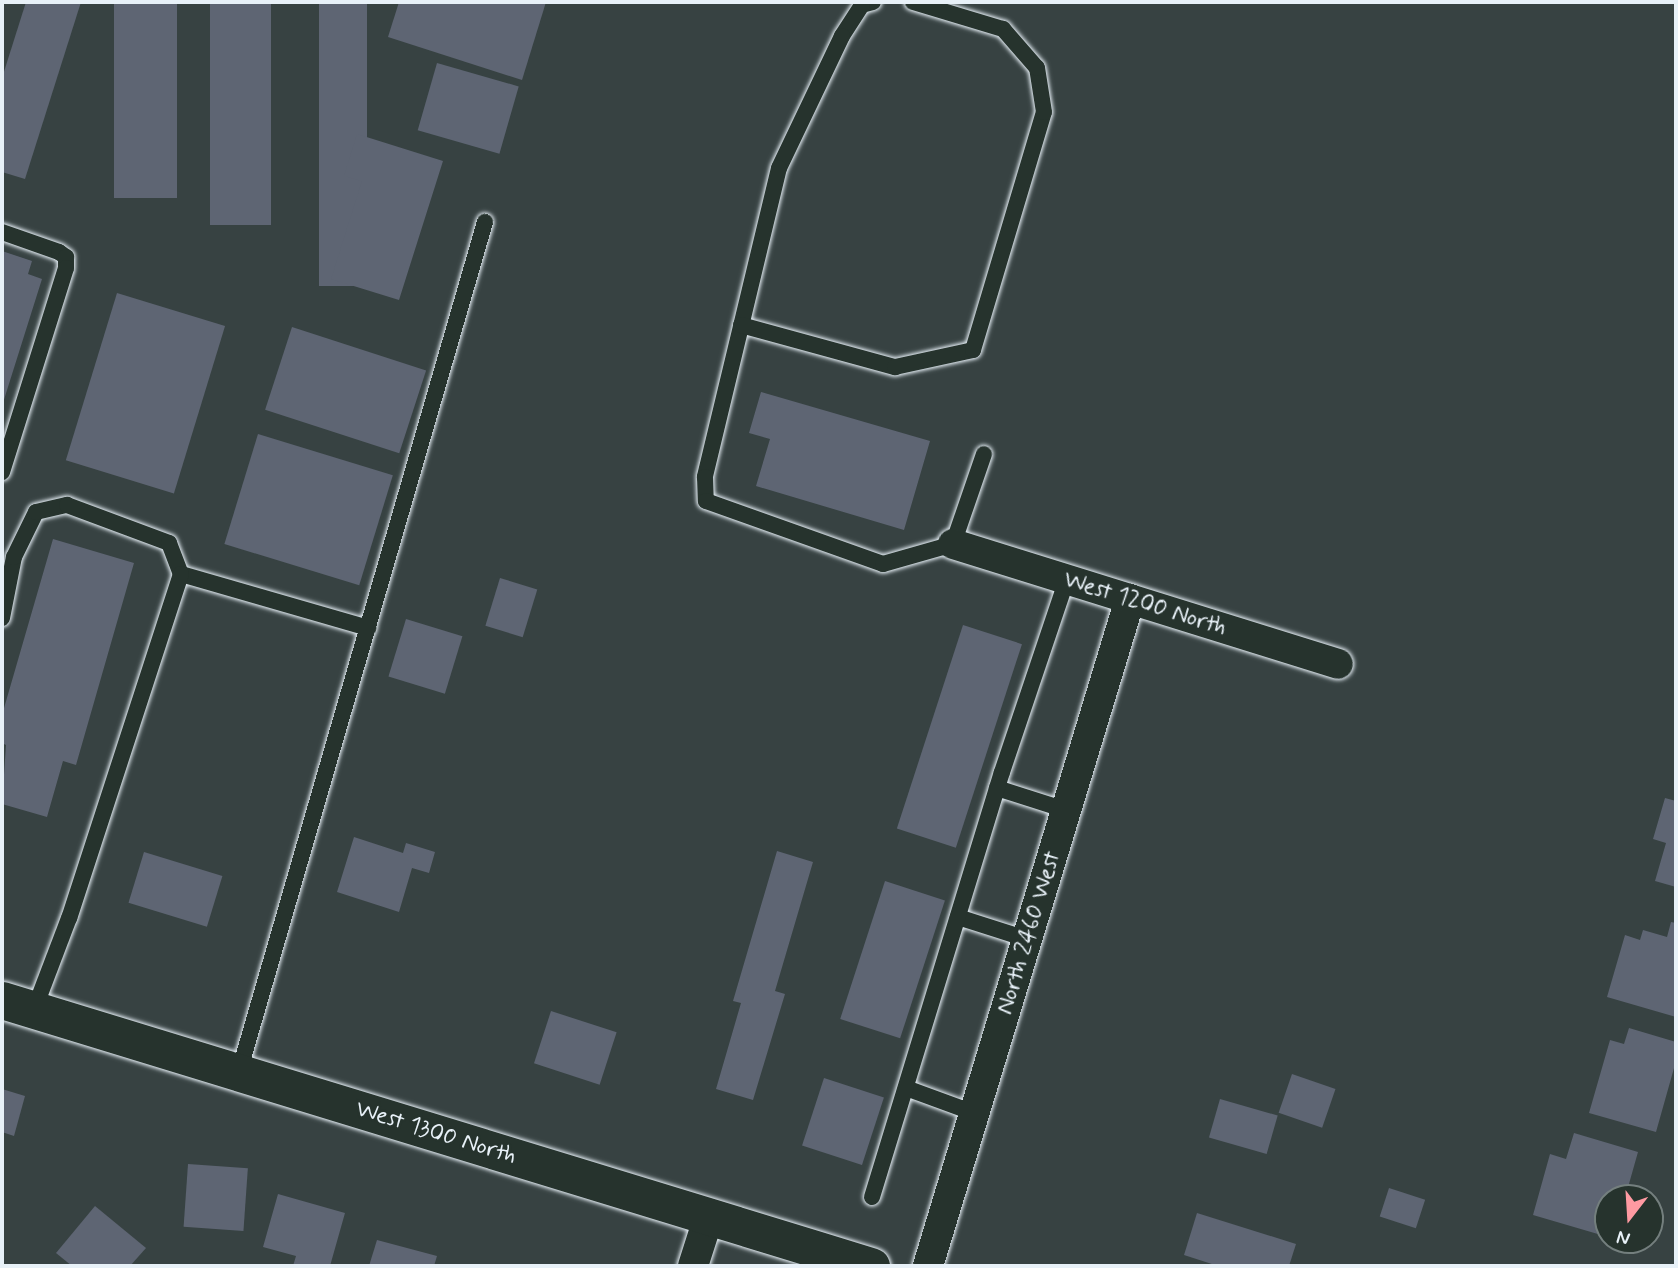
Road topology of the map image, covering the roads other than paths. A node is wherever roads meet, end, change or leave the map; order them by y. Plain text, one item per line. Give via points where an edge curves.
1 (873, 2) edge
2 (913, 2) edge
3 (485, 222) dead end
4 (2, 232) edge
5 (741, 326) junction
6 (984, 454) dead end
7 (2, 472) edge
8 (953, 544) junction
9 (181, 574) junction
10 (1067, 579) junction
11 (1130, 599) junction
12 (2, 618) edge
13 (368, 628) junction
14 (1338, 664) dead end
15 (997, 788) junction
16 (1066, 810) junction
17 (958, 917) junction
18 (1027, 939) junction
19 (18, 1005) edge
20 (239, 1072) junction
21 (906, 1088) junction
22 (974, 1113) junction
23 (872, 1197) dead end
24 (709, 1216) junction
25 (693, 1266) edge
26 (871, 1266) edge
27 (928, 1266) edge

1 - 5 lane via 862,5 842,36 779,168
2 - 5 lane via 1003,29 1037,68 1044,111 973,350 895,367
3 - 13 lane
4 - 7 lane via 66,257
5 - 8 lane via 705,477 706,502 883,564
6 - 8 lane
8 - 10 street, West 1200 North
9 - 12 lane via 169,543 67,505 36,512 14,557
9 - 13 lane
9 - 19 lane via 69,918
10 - 11 street, West 1200 North
10 - 15 lane
11 - 14 street, West 1200 North
11 - 16 street, North 2460 West
13 - 20 lane
15 - 16 lane
15 - 17 lane
16 - 18 street, North 2460 West
17 - 18 lane
17 - 21 lane
18 - 22 street, North 2460 West
19 - 20 street, West 1300 North
20 - 24 street, West 1300 North
21 - 22 lane
21 - 23 lane
22 - 27 street, North 2460 West
24 - 25 street
24 - 26 street, West 1300 North

